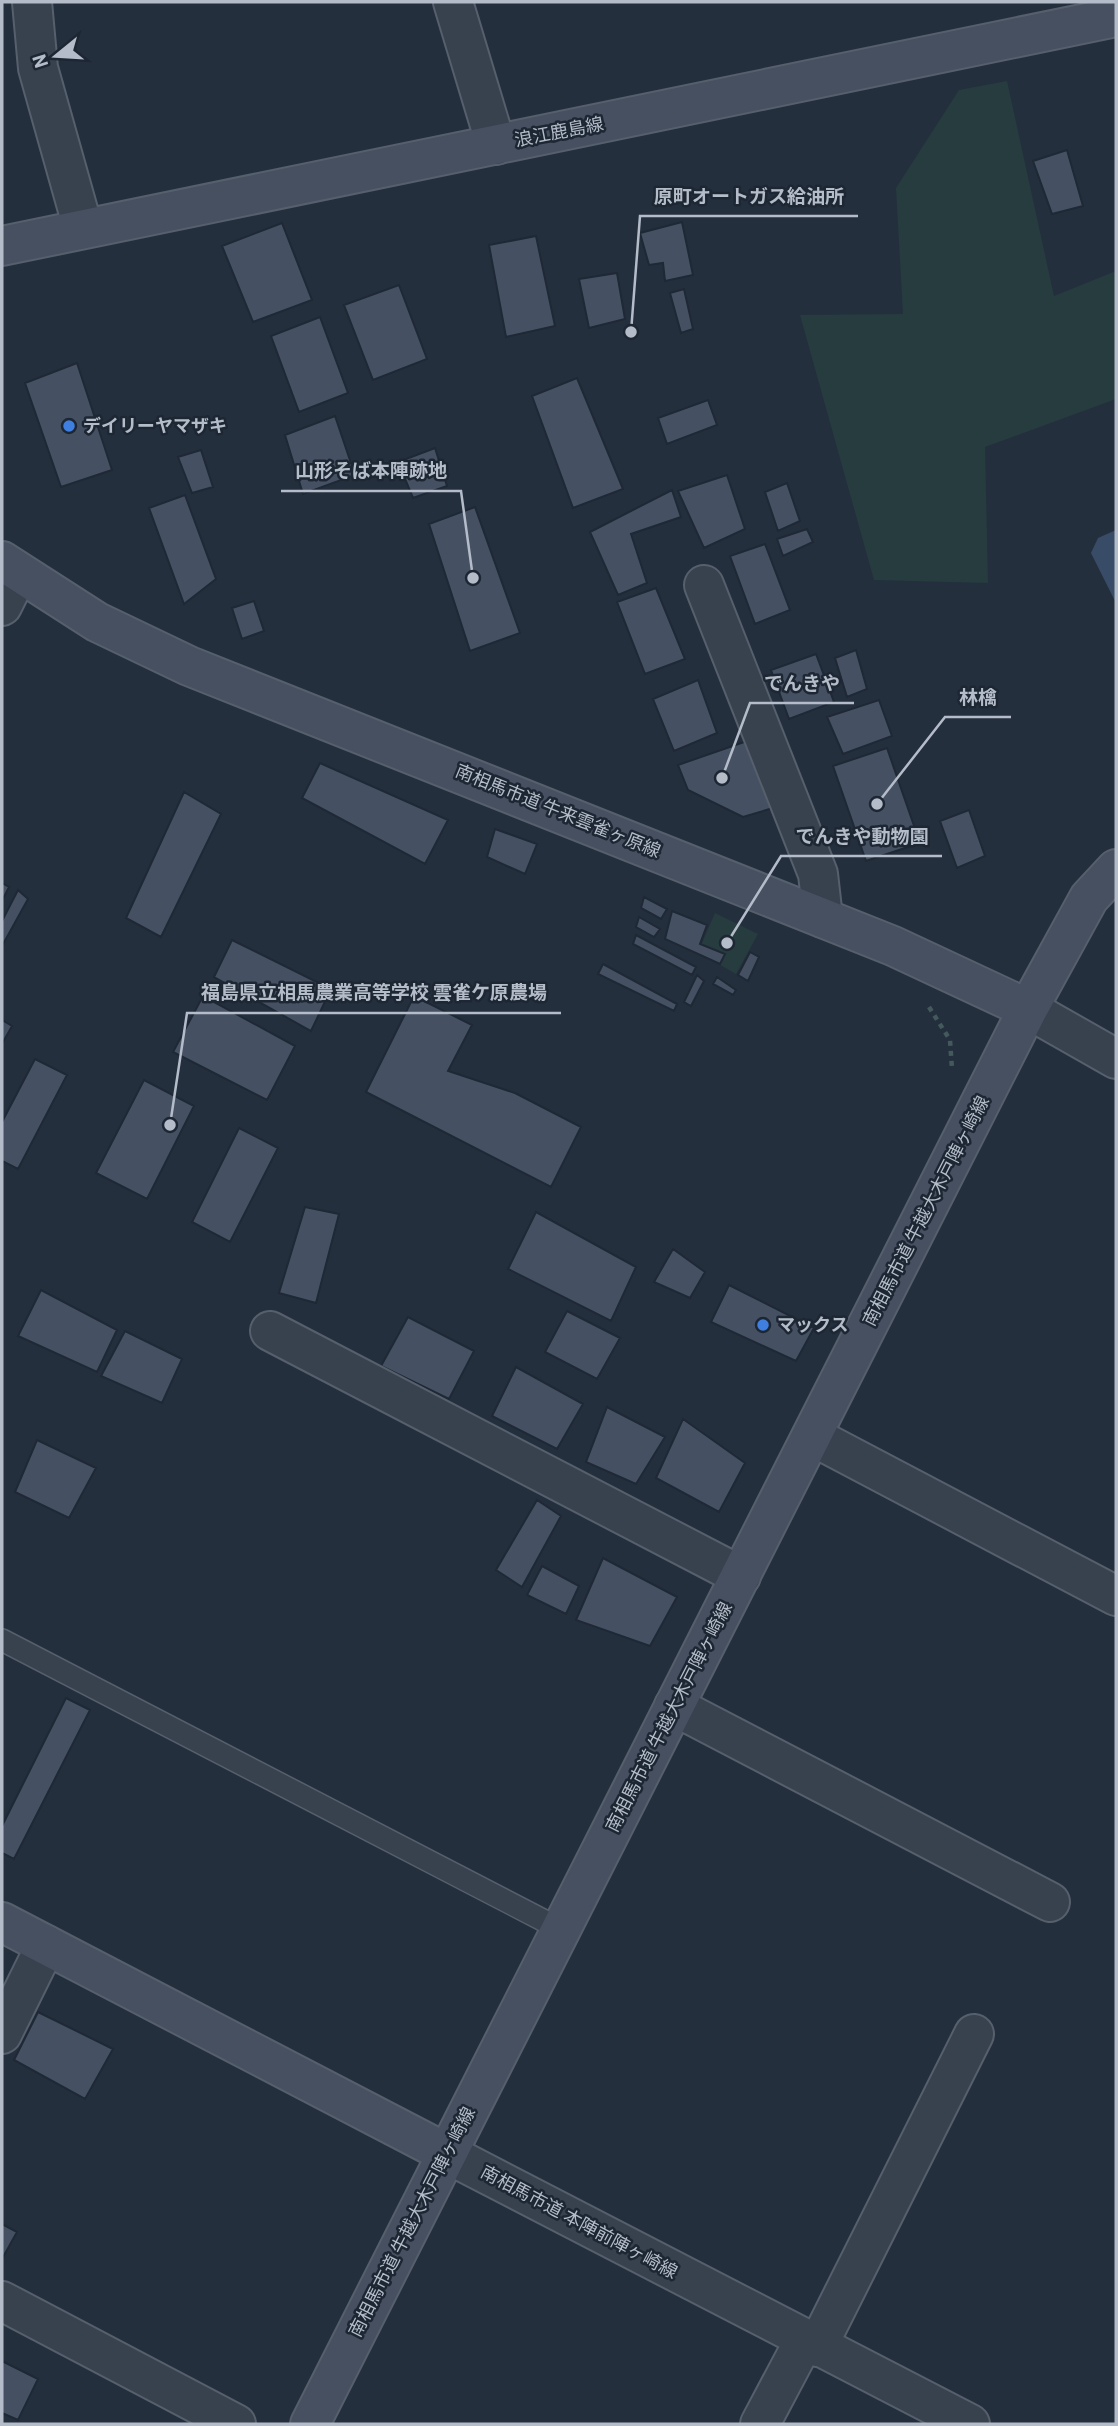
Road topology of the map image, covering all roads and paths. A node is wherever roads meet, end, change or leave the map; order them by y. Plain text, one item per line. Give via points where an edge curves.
1 (32, 2) edge
2 (453, 2) edge
3 (1093, 15) edge
4 (496, 145) junction
5 (83, 228) junction
6 (2, 246) edge
7 (7, 581) edge
8 (704, 584) dead end
9 (1116, 869) edge
10 (823, 918) junction
11 (1028, 1009) junction
12 (1116, 1059) edge
13 (270, 1331) dead end
14 (812, 1436) junction
15 (741, 1576) junction
16 (1116, 1595) edge
17 (2, 1640) edge
18 (674, 1706) junction
19 (1050, 1902) dead end
20 (2, 1922) edge
21 (560, 1929) junction
22 (46, 1945) junction
23 (2, 2034) edge
24 (974, 2034) dead end
25 (446, 2153) junction
26 (2, 2301) edge
27 (811, 2344) junction
28 (236, 2424) edge
29 (310, 2424) edge
30 (760, 2424) edge
31 (970, 2424) edge

1 - 5 street via 38,68
2 - 4 street
3 - 4 street, 浪江鹿島線
4 - 5 street, 浪江鹿島線
5 - 6 street, 浪江鹿島線
7 - 10 street, 南相馬市道 牛来雲雀ヶ原線 via 189,666
8 - 10 street via 818,873
9 - 11 street, 南相馬市道 牛越大木戸陣ヶ崎線 via 1089,898
10 - 11 street, 南相馬市道 牛来雲雀ヶ原線 via 939,965
11 - 12 street, 南相馬市道 牛来雲雀ヶ原線
11 - 14 street, 南相馬市道 牛越大木戸陣ヶ崎線
13 - 15 street
14 - 15 street, 南相馬市道 牛越大木戸陣ヶ崎線
14 - 16 street
15 - 18 street, 南相馬市道 牛越大木戸陣ヶ崎線
17 - 21 lane
18 - 19 street
18 - 21 street, 南相馬市道 牛越大木戸陣ヶ崎線
20 - 22 street, 南相馬市道 本陣前陣ヶ崎線
21 - 25 street, 南相馬市道 牛越大木戸陣ヶ崎線
22 - 23 street
22 - 25 street, 南相馬市道 本陣前陣ヶ崎線
24 - 27 street
25 - 27 street, 南相馬市道 本陣前陣ヶ崎線
25 - 29 street, 南相馬市道 牛越大木戸陣ヶ崎線
26 - 28 street
27 - 30 street
27 - 31 street, 南相馬市道 本陣前陣ヶ崎線

